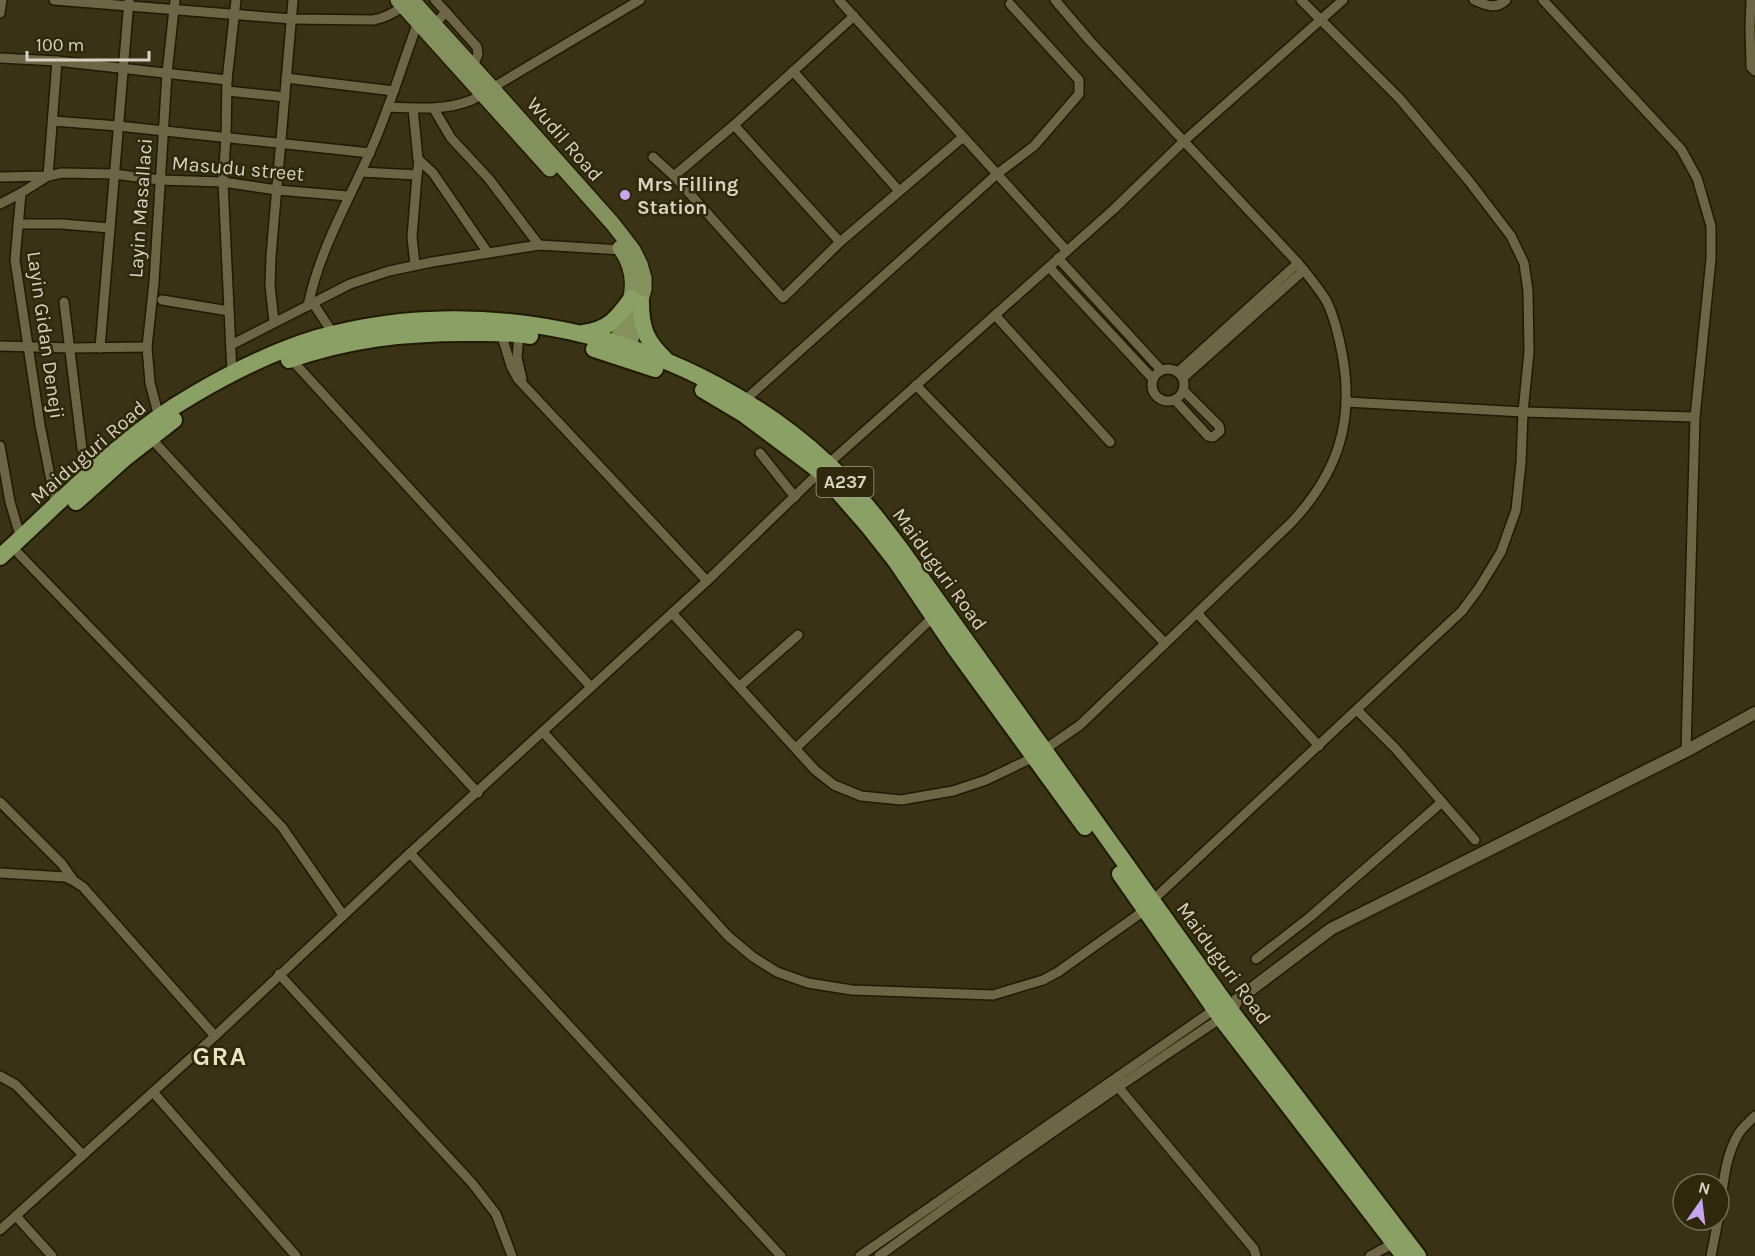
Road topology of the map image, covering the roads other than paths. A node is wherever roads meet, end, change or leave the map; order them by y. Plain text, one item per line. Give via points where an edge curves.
1 (2, 0) edge
2 (54, 0) edge
3 (236, 0) edge
4 (293, 0) edge
5 (435, 0) edge
6 (640, 0) edge
7 (839, 0) edge
8 (1301, 0) edge
9 (1324, 0) edge
10 (1343, 0) edge
11 (1474, 0) edge
12 (1506, 0) edge
13 (1543, 0) edge
14 (1751, 0) edge
15 (404, 2) edge
16 (1061, 2) edge
17 (129, 3) edge
18 (1010, 4) dead end
19 (174, 5) edge
20 (1330, 11) junction
21 (446, 12) junction
22 (0, 13) edge
23 (234, 15) junction
24 (854, 16) junction
25 (292, 19) junction
26 (1321, 20) junction
27 (418, 22) junction
28 (435, 24) junction
29 (1752, 27) edge
30 (0, 58) edge
31 (57, 61) junction
32 (473, 67) junction
33 (123, 68) junction
34 (1755, 70) edge
35 (793, 71) junction
36 (167, 74) junction
37 (286, 78) junction
38 (227, 80) junction
39 (227, 91) junction
40 (394, 91) junction
41 (487, 91) junction
42 (285, 97) junction
43 (388, 107) junction
44 (413, 108) junction
45 (434, 109) junction
46 (53, 121) junction
47 (734, 125) junction
48 (118, 126) junction
49 (163, 131) junction
50 (963, 136) junction
51 (226, 137) junction
52 (1184, 141) junction
53 (281, 143) junction
54 (370, 153) junction
55 (653, 157) dead end
56 (419, 161) junction
57 (361, 172) junction
58 (114, 174) junction
59 (997, 174) junction
60 (417, 175) junction
61 (48, 176) junction
62 (674, 176) junction
63 (0, 177) edge
64 (160, 180) junction
65 (223, 182) junction
66 (278, 190) junction
67 (899, 191) junction
68 (21, 192) junction
69 (348, 196) junction
70 (0, 204) edge
71 (18, 224) junction
72 (609, 227) junction
73 (110, 228) junction
74 (840, 242) junction
75 (539, 245) junction
76 (622, 250) junction
77 (1067, 251) junction
78 (488, 253) junction
79 (1058, 258) junction
80 (415, 266) junction
81 (1301, 266) junction
82 (1048, 267) junction
83 (162, 300) dead end
84 (637, 301) junction
85 (64, 302) dead end
86 (310, 304) junction
87 (228, 311) junction
88 (995, 315) junction
89 (273, 322) junction
90 (501, 333) junction
91 (577, 333) junction
92 (1127, 333) junction
93 (519, 334) junction
94 (334, 335) junction
95 (1118, 341) junction
96 (231, 345) junction
97 (0, 346) edge
98 (28, 346) junction
99 (147, 347) junction
100 (71, 348) junction
101 (100, 348) junction
102 (621, 351) junction
103 (291, 359) junction
104 (670, 364) junction
105 (1161, 370) junction
106 (232, 373) junction
107 (1181, 375) junction
108 (1153, 379) junction
109 (523, 384) junction
110 (916, 385) junction
111 (1184, 391) junction
112 (745, 400) junction
113 (1175, 400) junction
114 (1347, 402) junction
115 (1523, 412) junction
116 (159, 417) junction
117 (1695, 417) junction
118 (146, 433) junction
119 (1110, 442) dead end
120 (0, 446) edge
121 (760, 453) dead end
122 (825, 468) junction
123 (94, 470) junction
124 (795, 497) junction
125 (56, 506) junction
126 (20, 546) junction
127 (0, 557) edge
128 (0, 571) edge
129 (707, 581) junction
130 (672, 613) junction
131 (1197, 613) junction
132 (933, 617) junction
133 (798, 635) dead end
134 (1165, 643) junction
135 (740, 686) junction
136 (591, 687) junction
137 (1357, 710) junction
138 (1755, 713) edge
139 (543, 732) junction
140 (1319, 746) junction
141 (796, 748) junction
142 (1686, 751) junction
143 (1039, 754) junction
144 (477, 793) junction
145 (0, 802) edge
146 (1442, 802) junction
147 (1475, 840) dead end
148 (410, 853) junction
149 (0, 873) edge
150 (74, 881) junction
151 (1149, 905) junction
152 (343, 915) junction
153 (1256, 958) dead end
154 (279, 974) junction
155 (1226, 1008) junction
156 (215, 1036) junction
157 (0, 1076) edge
158 (1115, 1083) junction
159 (153, 1092) junction
160 (1755, 1116) edge
161 (83, 1155) junction
162 (1725, 1172) edge
163 (16, 1216) junction
164 (0, 1230) edge
165 (1716, 1232) edge
166 (1399, 1250) edge
167 (52, 1256) edge
168 (296, 1256) edge
169 (512, 1256) edge
170 (781, 1256) edge
171 (860, 1256) edge
172 (879, 1256) edge
173 (1256, 1256) edge
174 (1370, 1256) edge
175 (1418, 1256) edge
176 (1711, 1256) edge

1 - 22 street
2 - 17 street
3 - 23 street
4 - 25 street
5 - 21 street
6 - 41 street
7 - 24 street
8 - 26 street
9 - 20 street
10 - 20 street
11 - 12 street via 1489,6
13 - 117 street via 1681,149 1697,178 1711,226 1711,259
14 - 29 street
15 - 25 street via 394,13 372,20
15 - 27 main road, Wudil Road
15 - 28 main road, Wudil Road
16 - 52 street via 1090,42
17 - 19 street
17 - 33 street
18 - 59 street via 1079,80 1080,86 1079,94 1034,146
19 - 23 street
19 - 36 street, Layin Masallaci
20 - 26 street
21 - 28 street
21 - 32 street via 477,47
23 - 25 street
23 - 38 street
24 - 35 street
24 - 50 street
25 - 37 street
26 - 52 street
26 - 115 street via 1400,99 1511,236 1524,263 1528,291 1529,352
27 - 40 street
27 - 41 main road, Wudil Road
28 - 32 main road, Wudil Road
29 - 34 street via 1751,67
30 - 31 street
31 - 33 street
31 - 46 street
32 - 41 main road, Wudil Road
33 - 36 street
33 - 48 street
35 - 47 street
35 - 67 street
36 - 38 street
36 - 49 street, Layin Masallaci
37 - 40 street
37 - 42 street
38 - 39 street
39 - 42 street
39 - 51 street
40 - 43 street
41 - 45 street via 461,104
41 - 72 main road, Wudil Road
42 - 53 street
43 - 44 street
43 - 54 street
44 - 45 street
44 - 56 street
45 - 75 street via 450,138 489,179
46 - 48 street
46 - 61 street
47 - 62 street
47 - 74 street
48 - 49 street
48 - 58 street
49 - 51 street
49 - 64 street, Layin Masallaci
50 - 59 street
50 - 67 street
51 - 53 street
51 - 65 street
52 - 77 street
52 - 81 street
53 - 54 street
53 - 66 street
54 - 57 street
55 - 62 street
56 - 60 street
56 - 78 street via 433,172
57 - 60 street
57 - 69 street
58 - 61 street, Masudu street
58 - 64 street, Masudu street
58 - 73 street
59 - 77 street
59 - 112 street
60 - 80 street via 412,237
61 - 63 street
61 - 68 street, Masudu street
62 - 74 street via 783,297
64 - 65 street, Masudu street
64 - 99 street, Layin Masallaci
65 - 66 street, Masudu street
65 - 87 street
66 - 69 street, Masudu street
66 - 89 street via 271,256
67 - 74 street
68 - 70 street
68 - 71 street, Layin Gidan Deneji
69 - 86 street via 314,280
71 - 73 street
71 - 98 street, Layin Gidan Deneji via 15,260
72 - 76 main road, Wudil Road
72 - 84 main road, Wudil Road via 633,250 640,264 644,289
73 - 101 street
75 - 76 street
75 - 78 street
76 - 84 main road, Wudil Road via 631,269
77 - 79 street
78 - 80 street
79 - 82 street
79 - 92 street
80 - 86 street via 351,284
81 - 107 street
81 - 114 street via 1328,304 1338,333 1347,377
82 - 88 street
82 - 95 street
83 - 87 street
84 - 91 highway via 608,326
84 - 102 main road, Wudil Road
84 - 104 highway via 651,344
85 - 100 street
86 - 89 street
86 - 94 street
87 - 96 street
88 - 110 street
88 - 119 street
89 - 96 street
90 - 93 highway, Maiduguri Road / A237
90 - 103 highway, Maiduguri Road / A237 via 412,334 368,339
90 - 109 street
91 - 94 highway, Maiduguri Road / A237 via 483,319 439,319
91 - 102 highway, Maiduguri Road / A237
92 - 95 street
92 - 105 street
93 - 102 highway, Maiduguri Road / A237
93 - 109 street
94 - 106 highway, Maiduguri Road / A237 via 274,354
95 - 108 street
96 - 106 street
97 - 98 street
98 - 100 street
98 - 125 street, Layin Gidan Deneji
99 - 101 street
99 - 116 street, Layin Masallaci via 150,383
100 - 101 street
100 - 123 street via 82,449
102 - 104 highway, Maiduguri Road / A237
102 - 122 highway, Maiduguri Road / A237 via 706,392
103 - 118 highway, Maiduguri Road / A237 via 244,379
103 - 136 street
104 - 112 highway, Maiduguri Road / A237
105 - 107 street via 1170,368
105 - 108 street
106 - 116 highway, Maiduguri Road / A237
107 - 111 street
108 - 113 street via 1155,395 1162,400
109 - 129 street
110 - 122 street
110 - 134 street
111 - 113 street
111 - 113 street via 1220,431 1208,436
112 - 122 highway, Maiduguri Road / A237 via 770,417
114 - 115 street
114 - 131 street via 1341,441 1326,478 1305,508
115 - 117 street
115 - 137 street via 1516,510 1501,552 1462,611
116 - 118 highway, Maiduguri Road / A237
117 - 142 street
118 - 123 highway, Maiduguri Road / A237
118 - 126 highway, Maiduguri Road / A237 via 124,459
118 - 144 street
120 - 126 street
121 - 124 street
122 - 124 street
122 - 132 highway, Maiduguri Road / A237
122 - 143 highway, Maiduguri Road / A237 via 873,514 899,547
123 - 125 highway, Maiduguri Road / A237
124 - 129 street
125 - 126 highway, Maiduguri Road / A237
126 - 127 highway, Maiduguri Road / A237
126 - 128 highway, Maiduguri Road / A237
126 - 152 street via 282,827
129 - 130 street
130 - 135 street
130 - 136 street
131 - 134 street
131 - 140 street
132 - 141 street
132 - 143 highway, Maiduguri Road / A237
133 - 135 street
134 - 143 street via 1080,725
135 - 141 street
136 - 139 street
137 - 140 street
137 - 146 street
138 - 142 street
139 - 144 street
139 - 151 street via 728,936 777,972 808,983 852,990 993,995 1058,972
140 - 151 street
141 - 143 street via 834,785 861,796 901,800 953,791
142 - 155 street via 1331,929
143 - 151 highway, Maiduguri Road / A237
144 - 148 street
145 - 150 street
146 - 147 street
146 - 153 street
148 - 152 street
148 - 170 street
149 - 150 street via 65,877
150 - 156 street
151 - 155 highway, Maiduguri Road / A237
152 - 154 street
154 - 156 street
154 - 169 street via 472,1182 496,1214
155 - 158 street
155 - 166 highway, Maiduguri Road / A237
155 - 175 highway, Maiduguri Road / A237
156 - 159 street
157 - 161 street via 16,1085
158 - 171 street
158 - 172 street
158 - 173 street
159 - 161 street
159 - 168 street
160 - 162 street via 1732,1146
161 - 163 street
163 - 164 street
163 - 167 street
165 - 176 street
166 - 174 street

